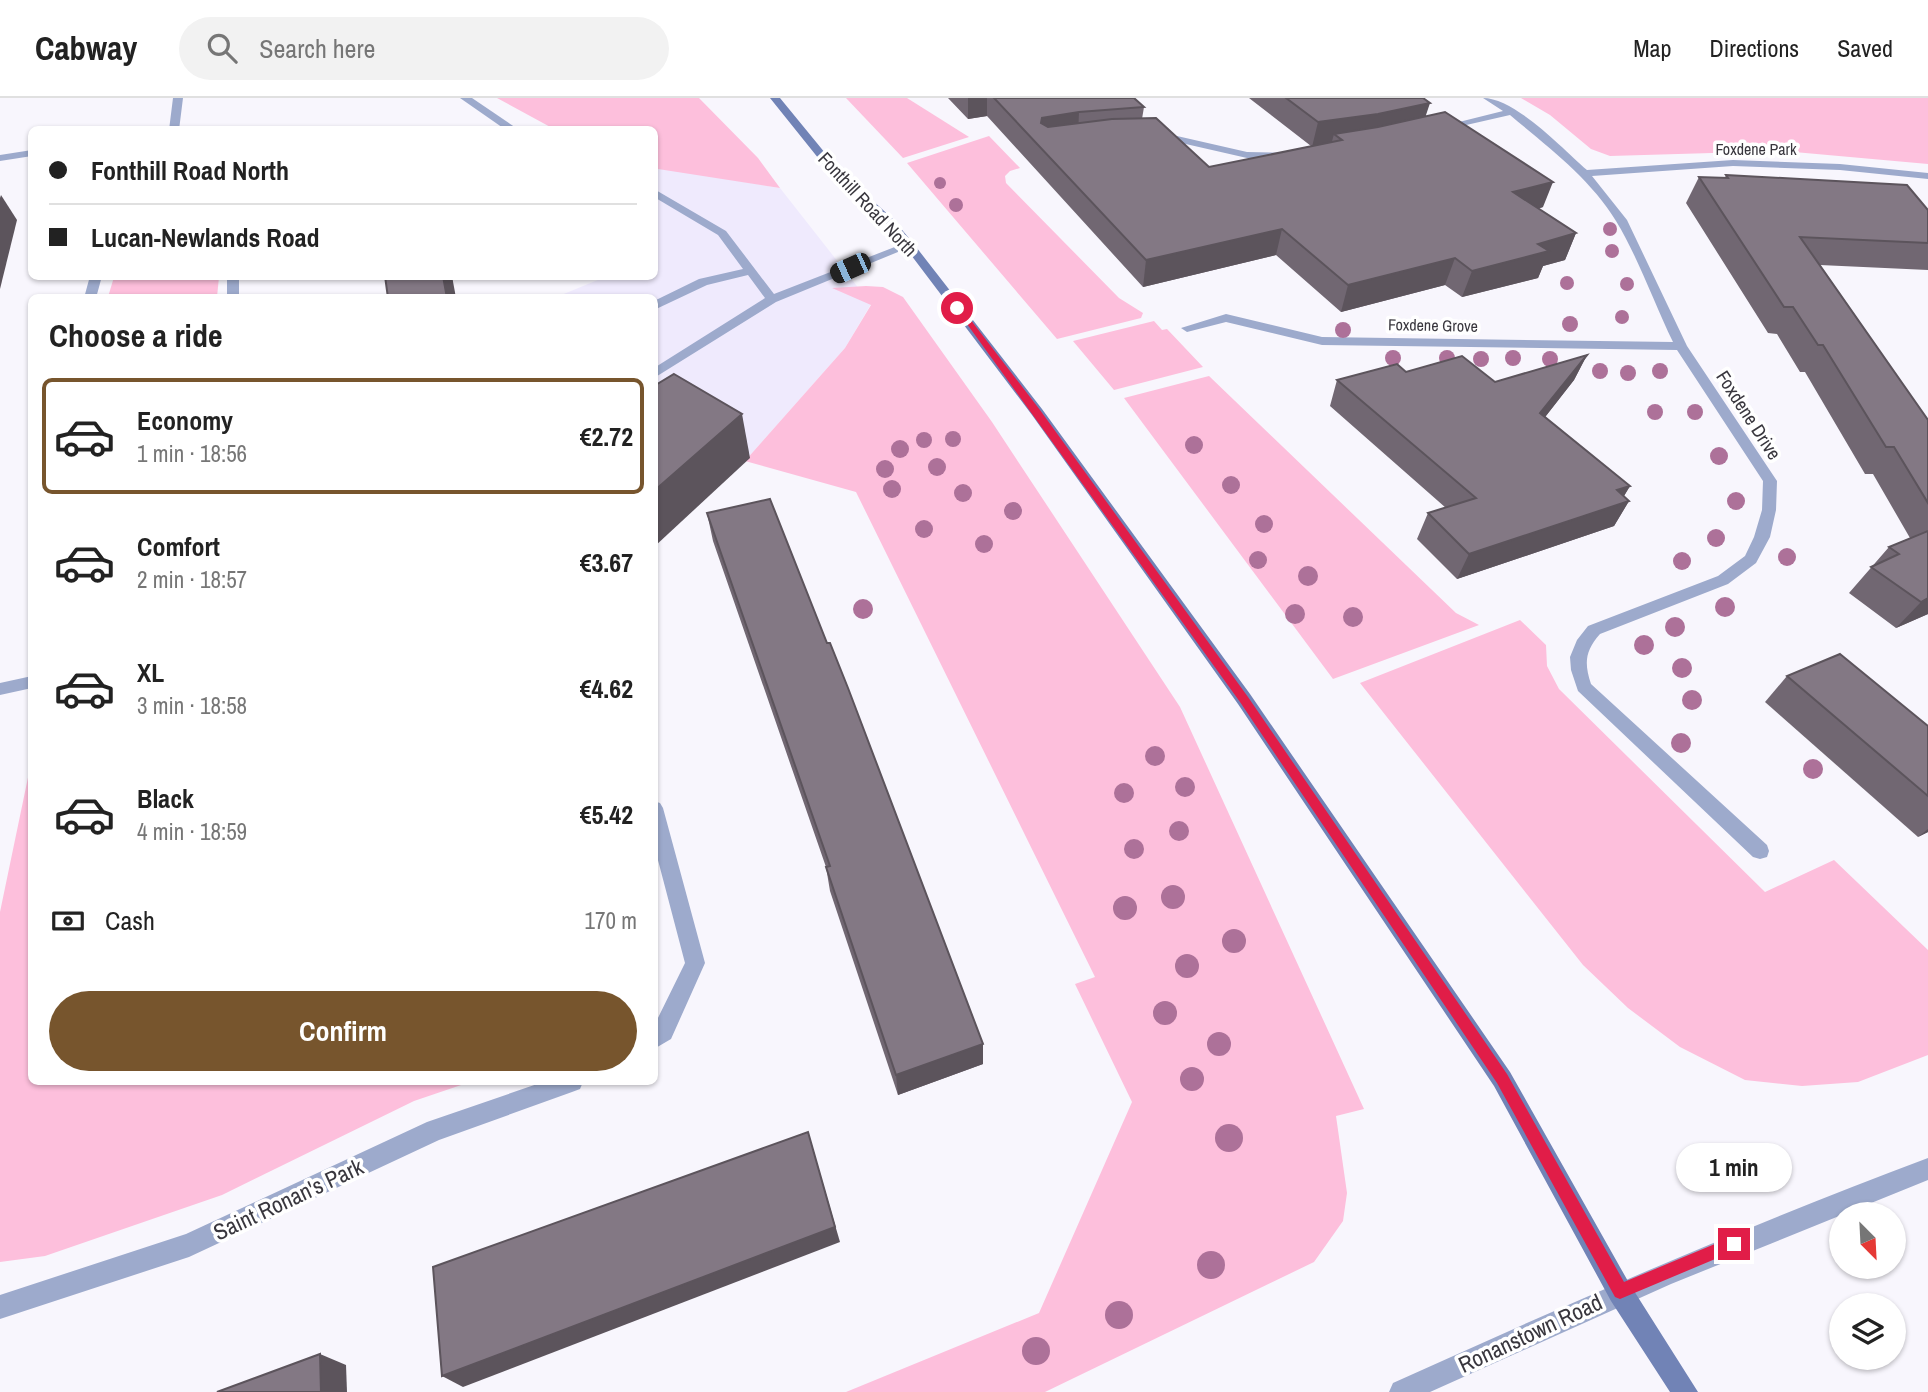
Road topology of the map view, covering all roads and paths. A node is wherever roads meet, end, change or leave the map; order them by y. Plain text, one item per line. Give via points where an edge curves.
1 (178, 98) edge
2 (465, 98) edge
3 (775, 98) edge
4 (1488, 98) edge
5 (1512, 112) junction
6 (174, 126) edge
7 (508, 126) edge
8 (1430, 131) edge
9 (1151, 138) edge
10 (28, 154) edge
11 (1300, 155) edge
12 (0, 158) edge
13 (1584, 173) junction
14 (1928, 176) edge
15 (658, 194) edge
16 (909, 245) junction
17 (751, 271) junction
18 (772, 299) junction
19 (658, 304) edge
20 (1187, 328) dead end
21 (1681, 346) junction
22 (658, 371) edge
23 (28, 683) edge
24 (0, 689) edge
25 (658, 823) edge
26 (1760, 851) dead end
27 (658, 1037) edge
28 (563, 1085) edge
29 (1928, 1170) edge
30 (1620, 1292) junction
31 (0, 1307) edge
32 (1402, 1392) edge
33 (1685, 1392) edge

1 - 6 street
2 - 7 street
3 - 16 main road, Fonthill Road North via 835,172 890,221
4 - 5 street, Foxdene Drive
5 - 8 street
5 - 13 street, Foxdene Drive
9 - 11 street via 1177,139 1247,155
10 - 12 street
13 - 14 street, Foxdene Park via 1733,163
13 - 21 street, Foxdene Drive via 1621,220
15 - 17 street via 722,233
16 - 18 street
16 - 30 main road, Fonthill Road North via 1181,611 1502,1079
17 - 18 street
17 - 19 street via 703,282
18 - 22 street
20 - 21 street, Foxdene Grove via 1226,318 1322,341
21 - 26 street, Foxdene Drive via 1770,481 1762,537 1751,559 1723,580 1594,630 1581,643 1576,661 1584,687
23 - 24 street
25 - 27 street via 695,962
28 - 31 street, Saint Ronan's Park via 435,1130 189,1245
29 - 30 street, Ronanstown Road via 1802,1216
30 - 32 street, Ronanstown Road
30 - 33 main road, Fonthill Road North

